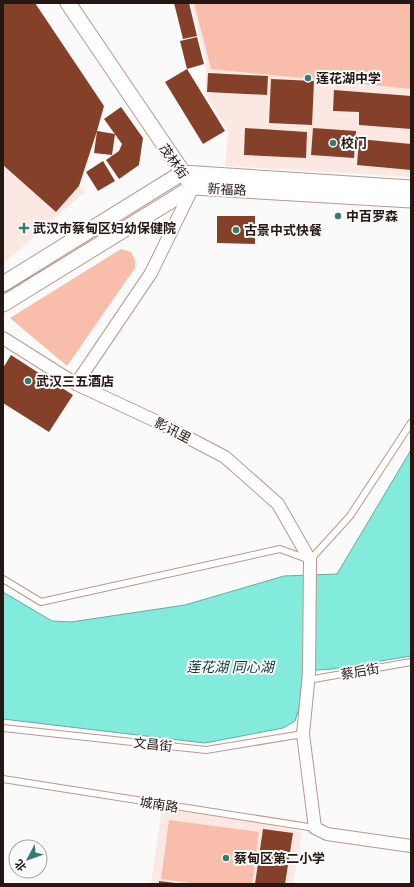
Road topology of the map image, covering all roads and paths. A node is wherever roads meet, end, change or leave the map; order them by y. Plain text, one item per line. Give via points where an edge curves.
1 (68, 3) edge
2 (182, 173) junction
3 (193, 187) junction
4 (411, 188) edge
5 (411, 200) edge
6 (3, 284) edge
7 (3, 304) edge
8 (3, 338) edge
9 (76, 384) junction
10 (411, 423) edge
11 (310, 560) junction
12 (3, 579) edge
13 (411, 662) edge
14 (309, 677) junction
15 (3, 728) edge
16 (303, 734) junction
17 (3, 779) edge
18 (315, 828) junction
19 (411, 846) edge

1 - 2 street, 茂林街
2 - 3 street, 茂林街
2 - 4 street, 新福路
2 - 6 street
3 - 5 street, 新福路
3 - 7 street, 新福路
3 - 9 street, 茂林街 via 151,273
8 - 9 street, 影讯里
9 - 11 street, 影讯里 via 225,457 278,504
10 - 11 lane via 350,516
11 - 12 lane via 280,549 41,602
11 - 14 street
13 - 14 lane, 蔡后街
14 - 16 street
15 - 16 lane, 文昌街 via 206,750
16 - 18 street
17 - 18 lane, 城南路
18 - 19 street via 327,834

